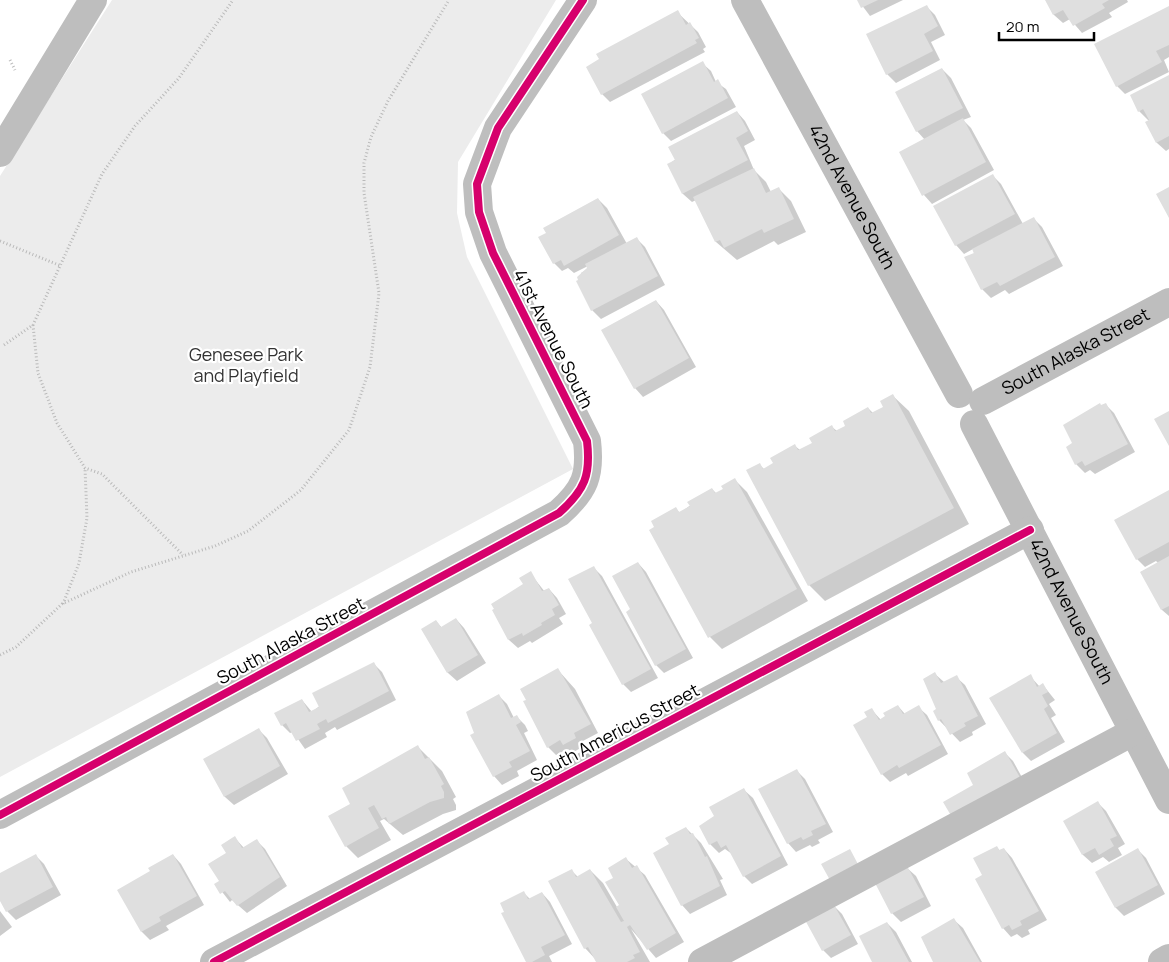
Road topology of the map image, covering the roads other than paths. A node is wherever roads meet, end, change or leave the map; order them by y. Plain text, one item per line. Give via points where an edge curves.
1 (93, 0) edge
2 (583, 0) edge
3 (745, 0) edge
4 (3, 141) edge
5 (1169, 302) edge
6 (972, 406) junction
7 (585, 481) joint
8 (1030, 530) junction
9 (1133, 732) junction
10 (1169, 800) edge
11 (0, 814) edge
12 (1169, 958) edge
13 (214, 962) edge
14 (702, 962) edge
15 (1162, 962) edge

1 - 4 street
2 - 7 street, 41st Avenue South via 498,128 477,184 479,212 493,253 587,441 590,462
3 - 6 street, 42nd Avenue South
5 - 6 street, South Alaska Street
6 - 8 street, 42nd Avenue South
7 - 11 street, South Alaska Street via 574,499 559,513
8 - 9 street, 42nd Avenue South
8 - 13 street, South Americus Street
9 - 10 street, 42nd Avenue South
9 - 14 street
12 - 15 street

